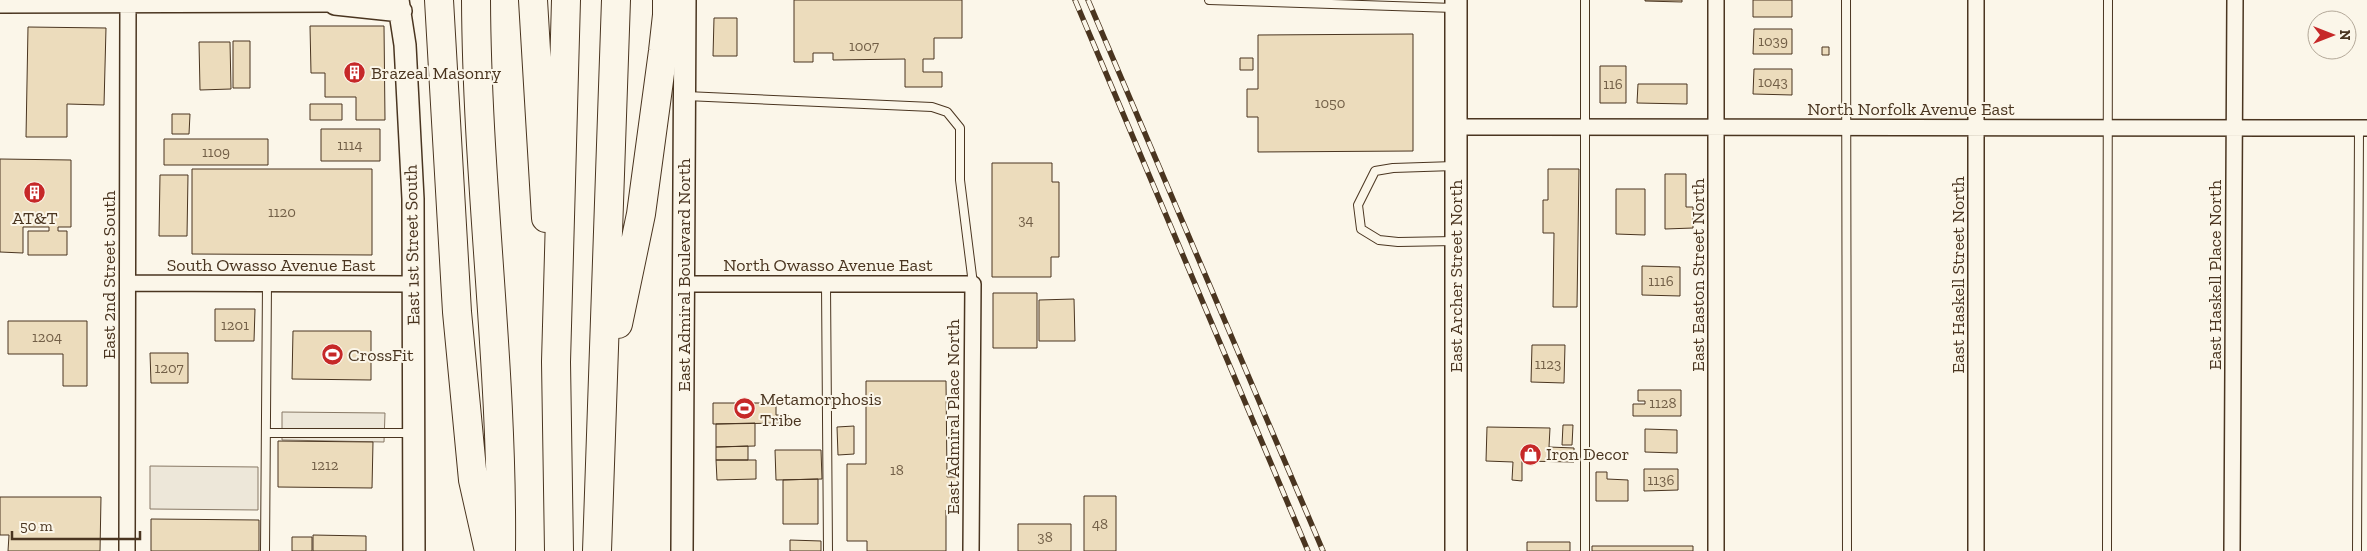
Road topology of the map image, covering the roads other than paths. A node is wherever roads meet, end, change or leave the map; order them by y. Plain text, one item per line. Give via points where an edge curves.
1 (430, 0) edge
2 (439, 0) edge
3 (476, 0) edge
4 (489, 0) edge
5 (533, 0) edge
6 (566, 0) edge
7 (616, 0) edge
8 (667, 0) edge
9 (685, 0) edge
10 (1209, 0) edge
11 (1585, 0) edge
12 (1716, 0) edge
13 (1846, 0) edge
14 (1976, 0) edge
15 (2108, 0) edge
16 (2235, 0) edge
17 (340, 2) edge
18 (128, 3) edge
19 (1428, 4) edge
20 (1456, 4) edge
21 (0, 5) edge
22 (400, 5) edge
23 (441, 30) junction
24 (477, 85) junction
25 (686, 96) junction
26 (1456, 127) junction
27 (1977, 127) junction
28 (1585, 128) junction
29 (1716, 128) junction
30 (1846, 128) junction
31 (2363, 128) edge
32 (2108, 129) junction
33 (2234, 129) junction
34 (1456, 166) junction
35 (1455, 241) junction
36 (128, 283) junction
37 (267, 283) junction
38 (413, 284) junction
39 (684, 284) junction
40 (973, 284) junction
41 (826, 285) junction
42 (556, 362) junction
43 (601, 409) junction
44 (266, 433) junction
45 (415, 433) junction
46 (127, 551) edge
47 (265, 551) edge
48 (414, 551) edge
49 (489, 551) edge
50 (501, 551) edge
51 (559, 551) edge
52 (597, 551) edge
53 (682, 551) edge
54 (828, 551) edge
55 (971, 551) edge
56 (1456, 551) edge
57 (1585, 551) edge
58 (1716, 551) edge
59 (1847, 551) edge
60 (1976, 551) edge
61 (2107, 551) edge
62 (2232, 551) edge
63 (2358, 551) edge

1 - 23 highway
2 - 23 highway
3 - 24 highway
4 - 24 highway
5 - 42 highway
6 - 42 highway
7 - 43 highway
8 - 43 highway via 668,15 641,214
9 - 25 street, East Admiral Boulevard North
10 - 19 lane
11 - 28 lane
12 - 29 street, East Easton Street North
13 - 30 lane
14 - 27 street, East Haskell Street North
15 - 32 lane
16 - 33 street, East Haskell Place North
17 - 18 street
17 - 22 street
18 - 21 street
18 - 36 street, East 2nd Street South
19 - 20 lane
20 - 26 street, East Archer Street North
22 - 38 street, East 1st Street South via 413,190
23 - 49 highway via 457,312 474,480
24 - 50 highway via 502,474
25 - 39 street, East Admiral Boulevard North
25 - 40 lane via 932,107 947,112 960,128 960,180
26 - 28 street, North Norfolk Avenue East
26 - 34 street, East Archer Street North
27 - 30 street, North Norfolk Avenue East
27 - 32 street, North Norfolk Avenue East
27 - 60 street, East Haskell Street North
28 - 29 street, North Norfolk Avenue East
28 - 57 lane
29 - 30 street, North Norfolk Avenue East
29 - 58 street, East Easton Street North
30 - 59 lane
31 - 33 street, North Norfolk Avenue East
31 - 63 lane
32 - 33 street, North Norfolk Avenue East
32 - 61 lane
33 - 62 street, East Haskell Place North
34 - 35 street, East Archer Street North
34 - 35 lane via 1375,171 1358,205 1361,229 1379,240
35 - 56 street, East Archer Street North
36 - 37 street, South Owasso Avenue East
36 - 46 street, East 2nd Street South
37 - 38 street, South Owasso Avenue East
37 - 44 lane
38 - 45 street, East 1st Street South
39 - 41 street, North Owasso Avenue East
39 - 53 street, East Admiral Boulevard North
40 - 41 street, North Owasso Avenue East
40 - 55 street, East Admiral Place North
41 - 54 lane
42 - 51 highway
43 - 52 highway
44 - 45 lane
44 - 47 lane
45 - 48 street, East 1st Street South

